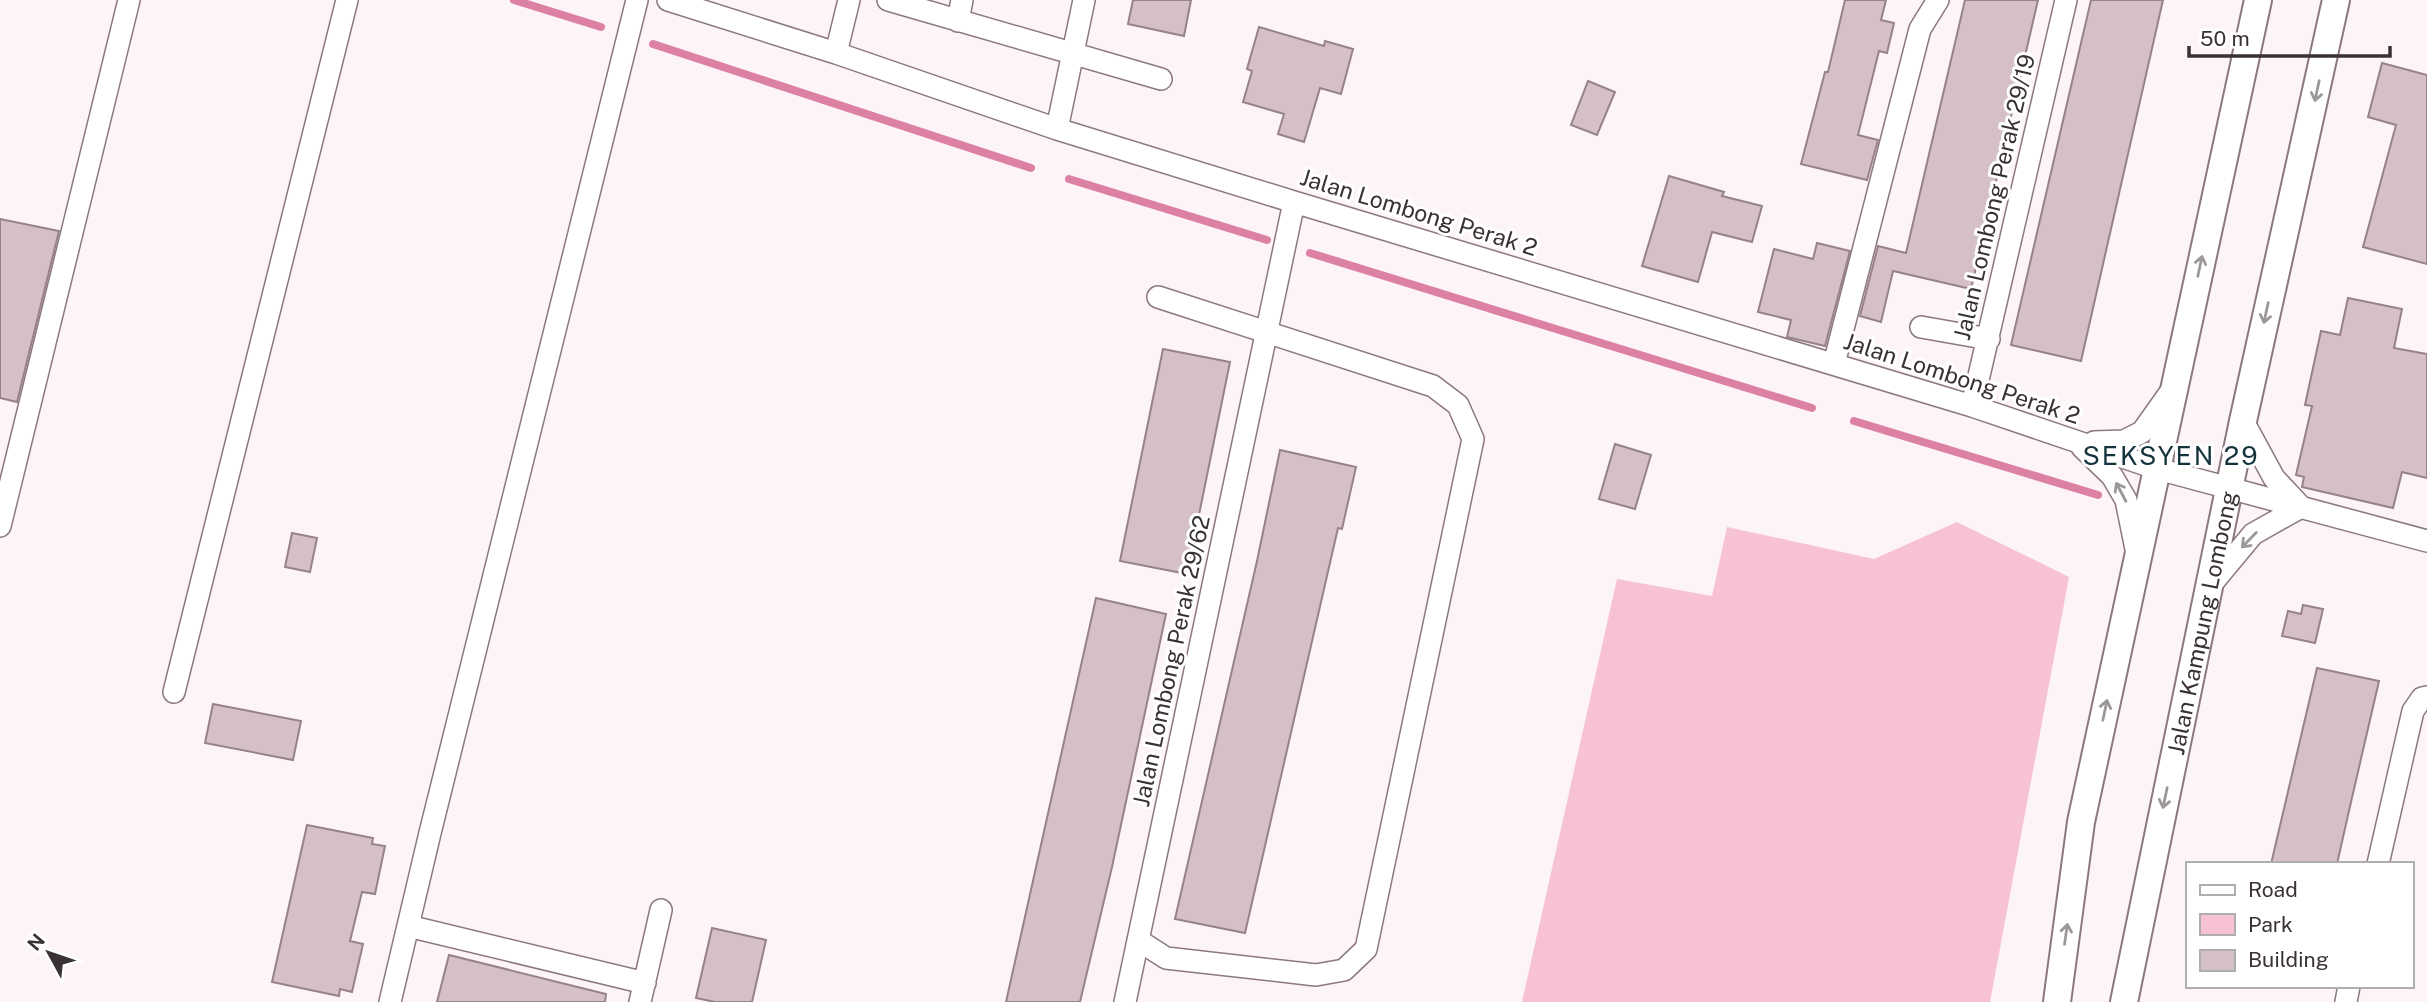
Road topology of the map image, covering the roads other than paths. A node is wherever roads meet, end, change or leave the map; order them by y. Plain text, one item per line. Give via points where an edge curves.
1 (129, 0) edge
2 (347, 0) edge
3 (637, 0) edge
4 (668, 0) edge
5 (849, 0) edge
6 (888, 0) edge
7 (962, 0) edge
8 (1084, 0) edge
9 (1938, 0) edge
10 (2066, 0) edge
11 (2259, 0) edge
12 (2336, 0) edge
13 (957, 21) junction
14 (836, 53) junction
15 (1073, 54) junction
16 (1161, 79) dead end
17 (1058, 129) junction
18 (1294, 202) junction
19 (1157, 297) dead end
20 (1921, 327) dead end
21 (1268, 331) junction
22 (1989, 339) junction
23 (1834, 364) junction
24 (2177, 381) junction
25 (1972, 406) junction
26 (2243, 421) junction
27 (2078, 443) junction
28 (2158, 469) junction
29 (2229, 488) junction
30 (2301, 507) junction
31 (0, 526) edge
32 (2427, 541) edge
33 (2137, 556) junction
34 (2208, 587) junction
35 (174, 692) dead end
36 (2425, 697) edge
37 (2378, 862) edge
38 (661, 910) dead end
39 (408, 926) junction
40 (1138, 940) junction
41 (642, 992) edge
42 (390, 1002) edge
43 (1125, 1002) edge
44 (2057, 1002) edge
45 (2123, 1002) edge

1 - 31 street
2 - 35 street
3 - 39 street
4 - 14 street, Jalan Lombong Perak 2
5 - 14 street
6 - 13 street
7 - 13 street
8 - 15 street
9 - 23 street via 1920,29
10 - 22 street, Jalan Lombong Perak 29/19
24 -> 11 street
12 -> 26 street, Jalan Kampung Lombong
13 - 15 street
14 - 17 street, Jalan Lombong Perak 2
15 - 16 street
15 - 17 street
17 - 18 street, Jalan Lombong Perak 2
18 - 21 street, Jalan Lombong Perak 29/62
18 - 23 street, Jalan Lombong Perak 2
19 - 21 street
20 - 22 street
21 - 40 street, Jalan Lombong Perak 29/62
21 - 40 street via 1433,386 1458,405 1473,439 1366,949 1344,970 1316,975 1166,958
22 - 25 street, Jalan Lombong Perak 29/19
23 - 25 street, Jalan Lombong Perak 2
24 - 27 street via 2142,432 2124,441
24 - 28 street
25 - 27 street, Jalan Lombong Perak 2
26 - 29 street, Jalan Kampung Lombong
26 - 30 street via 2274,478
27 - 28 street, Jalan Lombong Perak 2
33 -> 27 street via 2126,500 2112,476
28 - 29 street, Jalan Lombong Perak 2
28 - 33 street
29 - 30 street, Jalan Lombong Perak 2
29 - 34 street, Jalan Kampung Lombong
30 - 32 street, Jalan Lombong Perak 2
30 -> 34 street via 2253,534
44 -> 33 street via 2081,822
34 -> 45 street, Jalan Kampung Lombong
36 - 37 street via 2413,711
38 - 41 street
39 - 41 street
39 - 42 street
40 - 43 street, Jalan Lombong Perak 29/62

